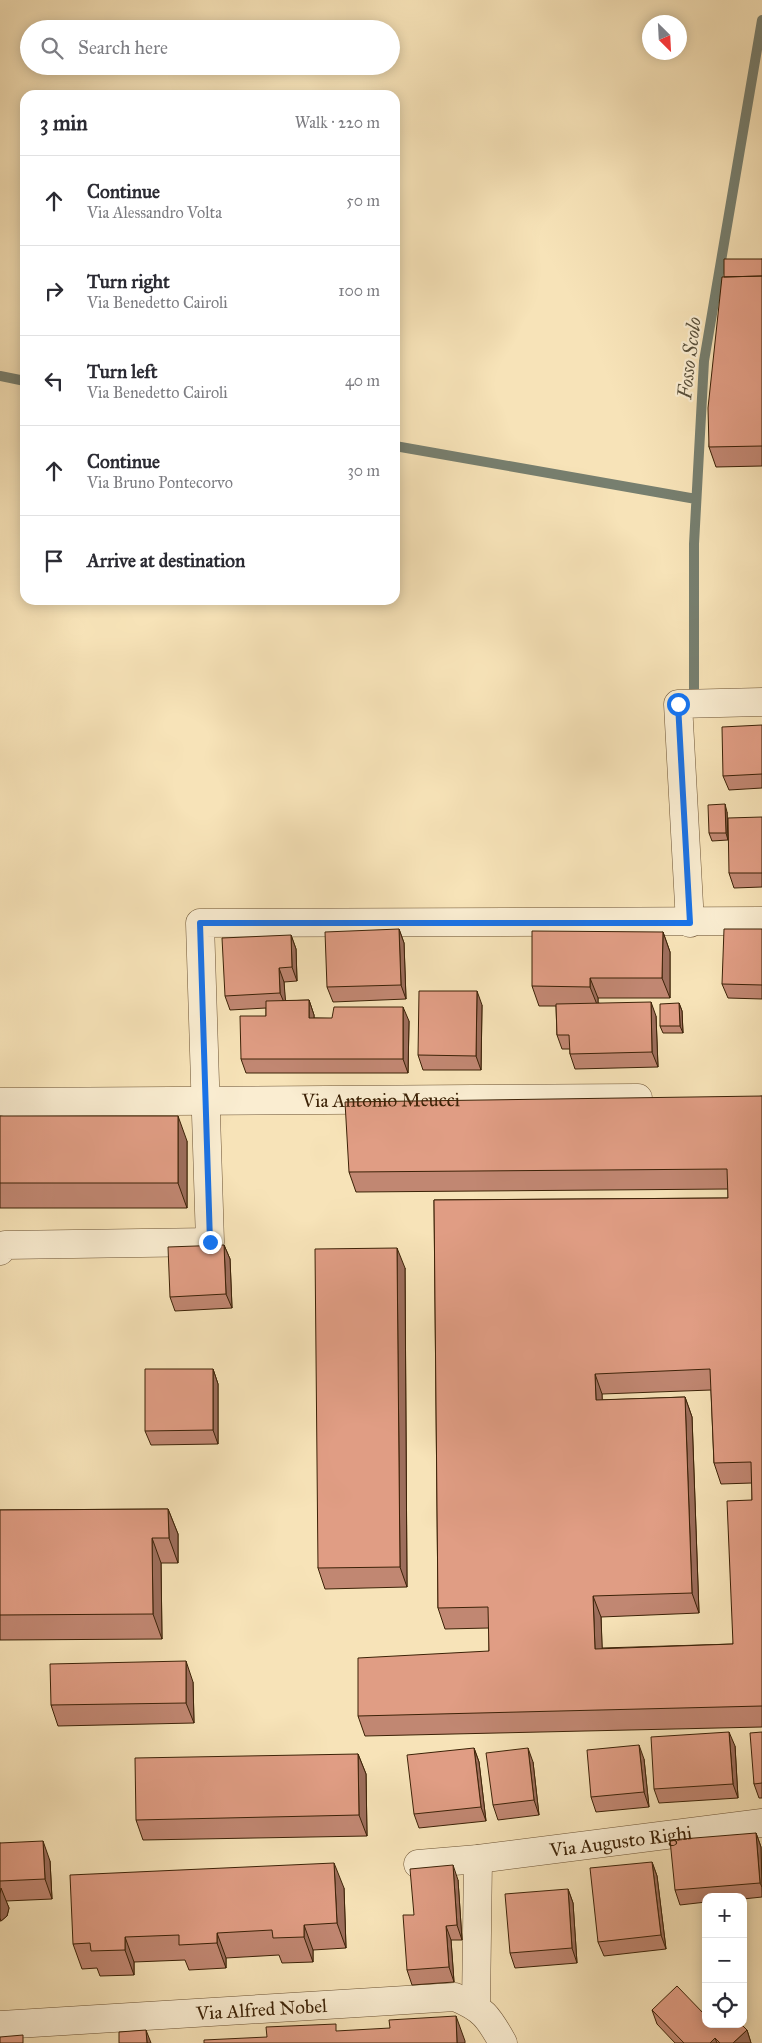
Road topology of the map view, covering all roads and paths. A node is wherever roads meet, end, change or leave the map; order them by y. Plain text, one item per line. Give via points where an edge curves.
1 (762, 702) edge
2 (762, 921) edge
3 (690, 923) junction
4 (663, 1098) edge
5 (206, 1101) junction
6 (0, 1102) edge
7 (0, 1251) edge
8 (762, 1823) edge
9 (478, 1859) junction
10 (418, 1864) dead end
11 (476, 2006) junction
12 (0, 2025) edge
13 (503, 2043) edge

1 - 3 street via 678,704
2 - 3 street
3 - 5 street via 200,923
4 - 5 street, Via Antonio Meucci
5 - 6 street, Via Antonio Meucci
5 - 7 street via 210,1242 5,1245
8 - 9 street, Via Augusto Righi
9 - 10 street, Via Augusto Righi
9 - 11 street
11 - 12 street, Via Alfred Nobel via 454,1997
11 - 13 street, Via Alfred Nobel via 493,2024

